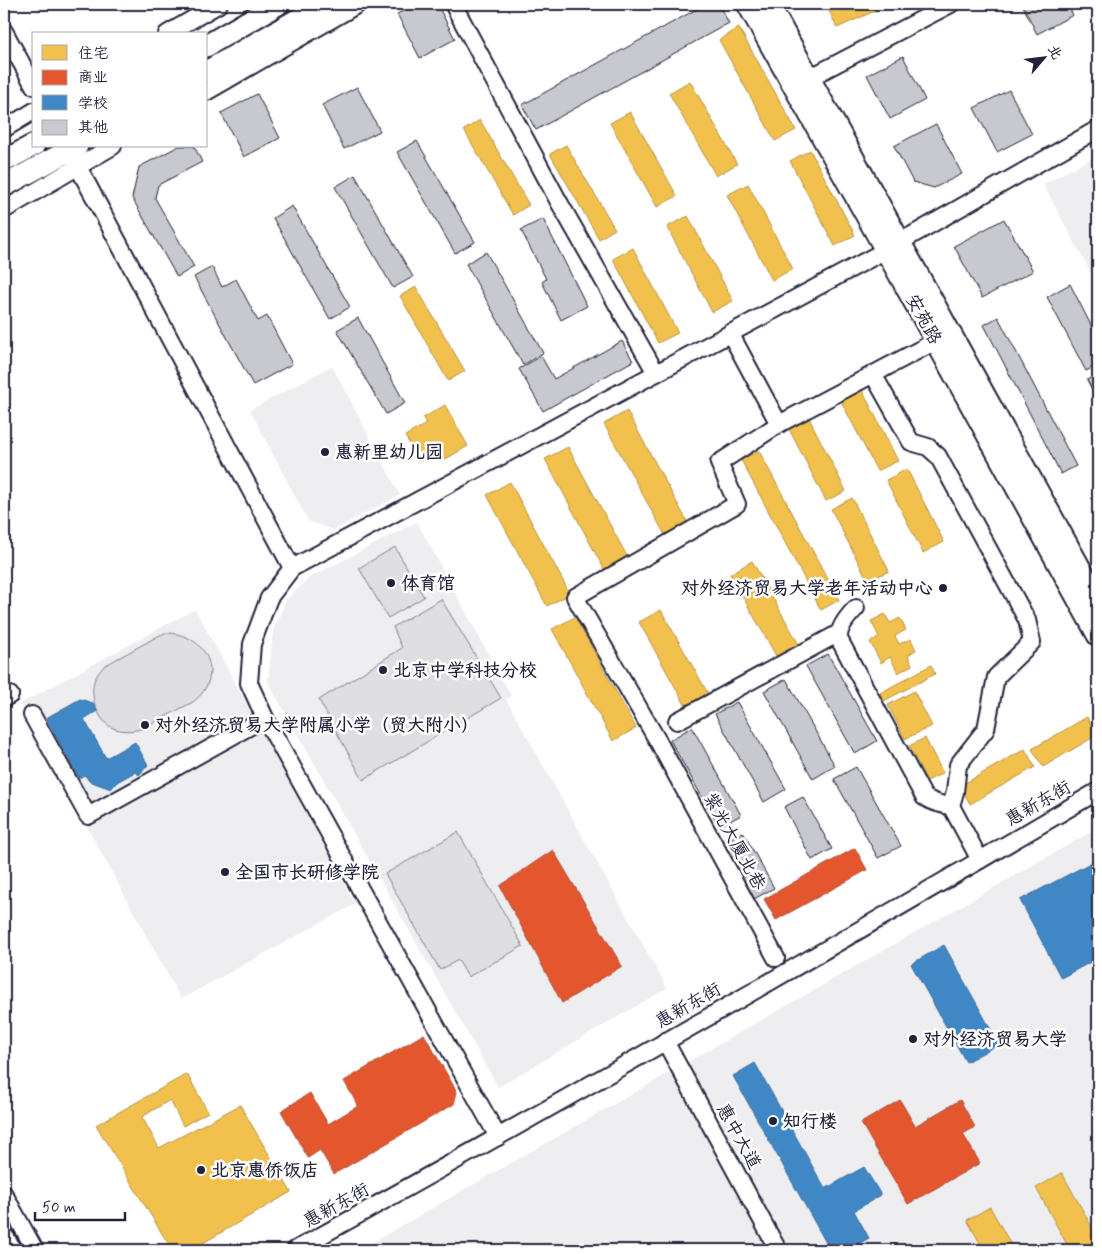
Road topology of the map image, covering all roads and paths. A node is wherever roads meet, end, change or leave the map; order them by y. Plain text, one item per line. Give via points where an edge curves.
1 (219, 4) edge
2 (278, 4) edge
3 (325, 4) edge
4 (358, 4) edge
5 (453, 4) edge
6 (748, 4) edge
7 (768, 4) edge
8 (951, 4) edge
9 (4, 31) edge
10 (170, 32) edge
11 (208, 45) edge
12 (208, 71) edge
13 (808, 78) junction
14 (32, 82) edge
15 (208, 91) edge
16 (32, 112) edge
17 (4, 128) edge
18 (1098, 129) edge
19 (32, 146) edge
20 (100, 148) edge
21 (73, 152) edge
22 (4, 161) edge
23 (4, 186) edge
24 (4, 210) edge
25 (893, 246) junction
26 (730, 333) junction
27 (936, 341) junction
28 (656, 373) junction
29 (873, 374) junction
30 (779, 424) junction
31 (292, 568) junction
32 (1098, 601) edge
33 (856, 608) dead end
34 (838, 633) junction
35 (1098, 635) edge
36 (32, 715) dead end
37 (265, 718) junction
38 (677, 721) dead end
39 (1098, 791) edge
40 (951, 806) junction
41 (980, 860) junction
42 (776, 958) dead end
43 (665, 1041) junction
44 (498, 1137) junction
45 (4, 1194) edge
46 (4, 1240) edge
47 (10, 1250) edge
48 (35, 1250) edge
49 (295, 1250) edge
50 (778, 1250) edge

1 - 10 street
2 - 11 main road
3 - 12 main road
4 - 15 street
5 - 28 street via 559,202
6 - 25 main road, 安苑路
7 - 13 main road, 安苑路
8 - 13 street
9 - 14 street
13 - 25 main road, 安苑路
16 - 17 street
18 - 25 street
19 - 22 main road
20 - 21 street
21 - 23 main road
21 - 24 street
21 - 31 street
25 - 26 street
25 - 27 main road, 安苑路
25 - 32 main road, 安苑路
26 - 28 street
26 - 30 street
27 - 29 street
27 - 35 main road, 安苑路
28 - 31 street
29 - 30 street
29 - 40 street via 910,442 928,447 938,456 1027,620 1032,642 996,677 986,729 958,765
30 - 42 street, 紫光大厦北巷 via 719,463 737,504 575,596
31 - 37 street via 269,598 252,644 249,683
33 - 34 street
34 - 38 street
34 - 40 street via 924,797
36 - 37 street via 88,816
37 - 44 street
39 - 41 street, 惠新东街
40 - 41 street
41 - 43 street, 惠新东街
43 - 44 street, 惠新东街
43 - 50 street, 惠中大道
44 - 49 street, 惠新东街
45 - 48 street
46 - 47 main road

